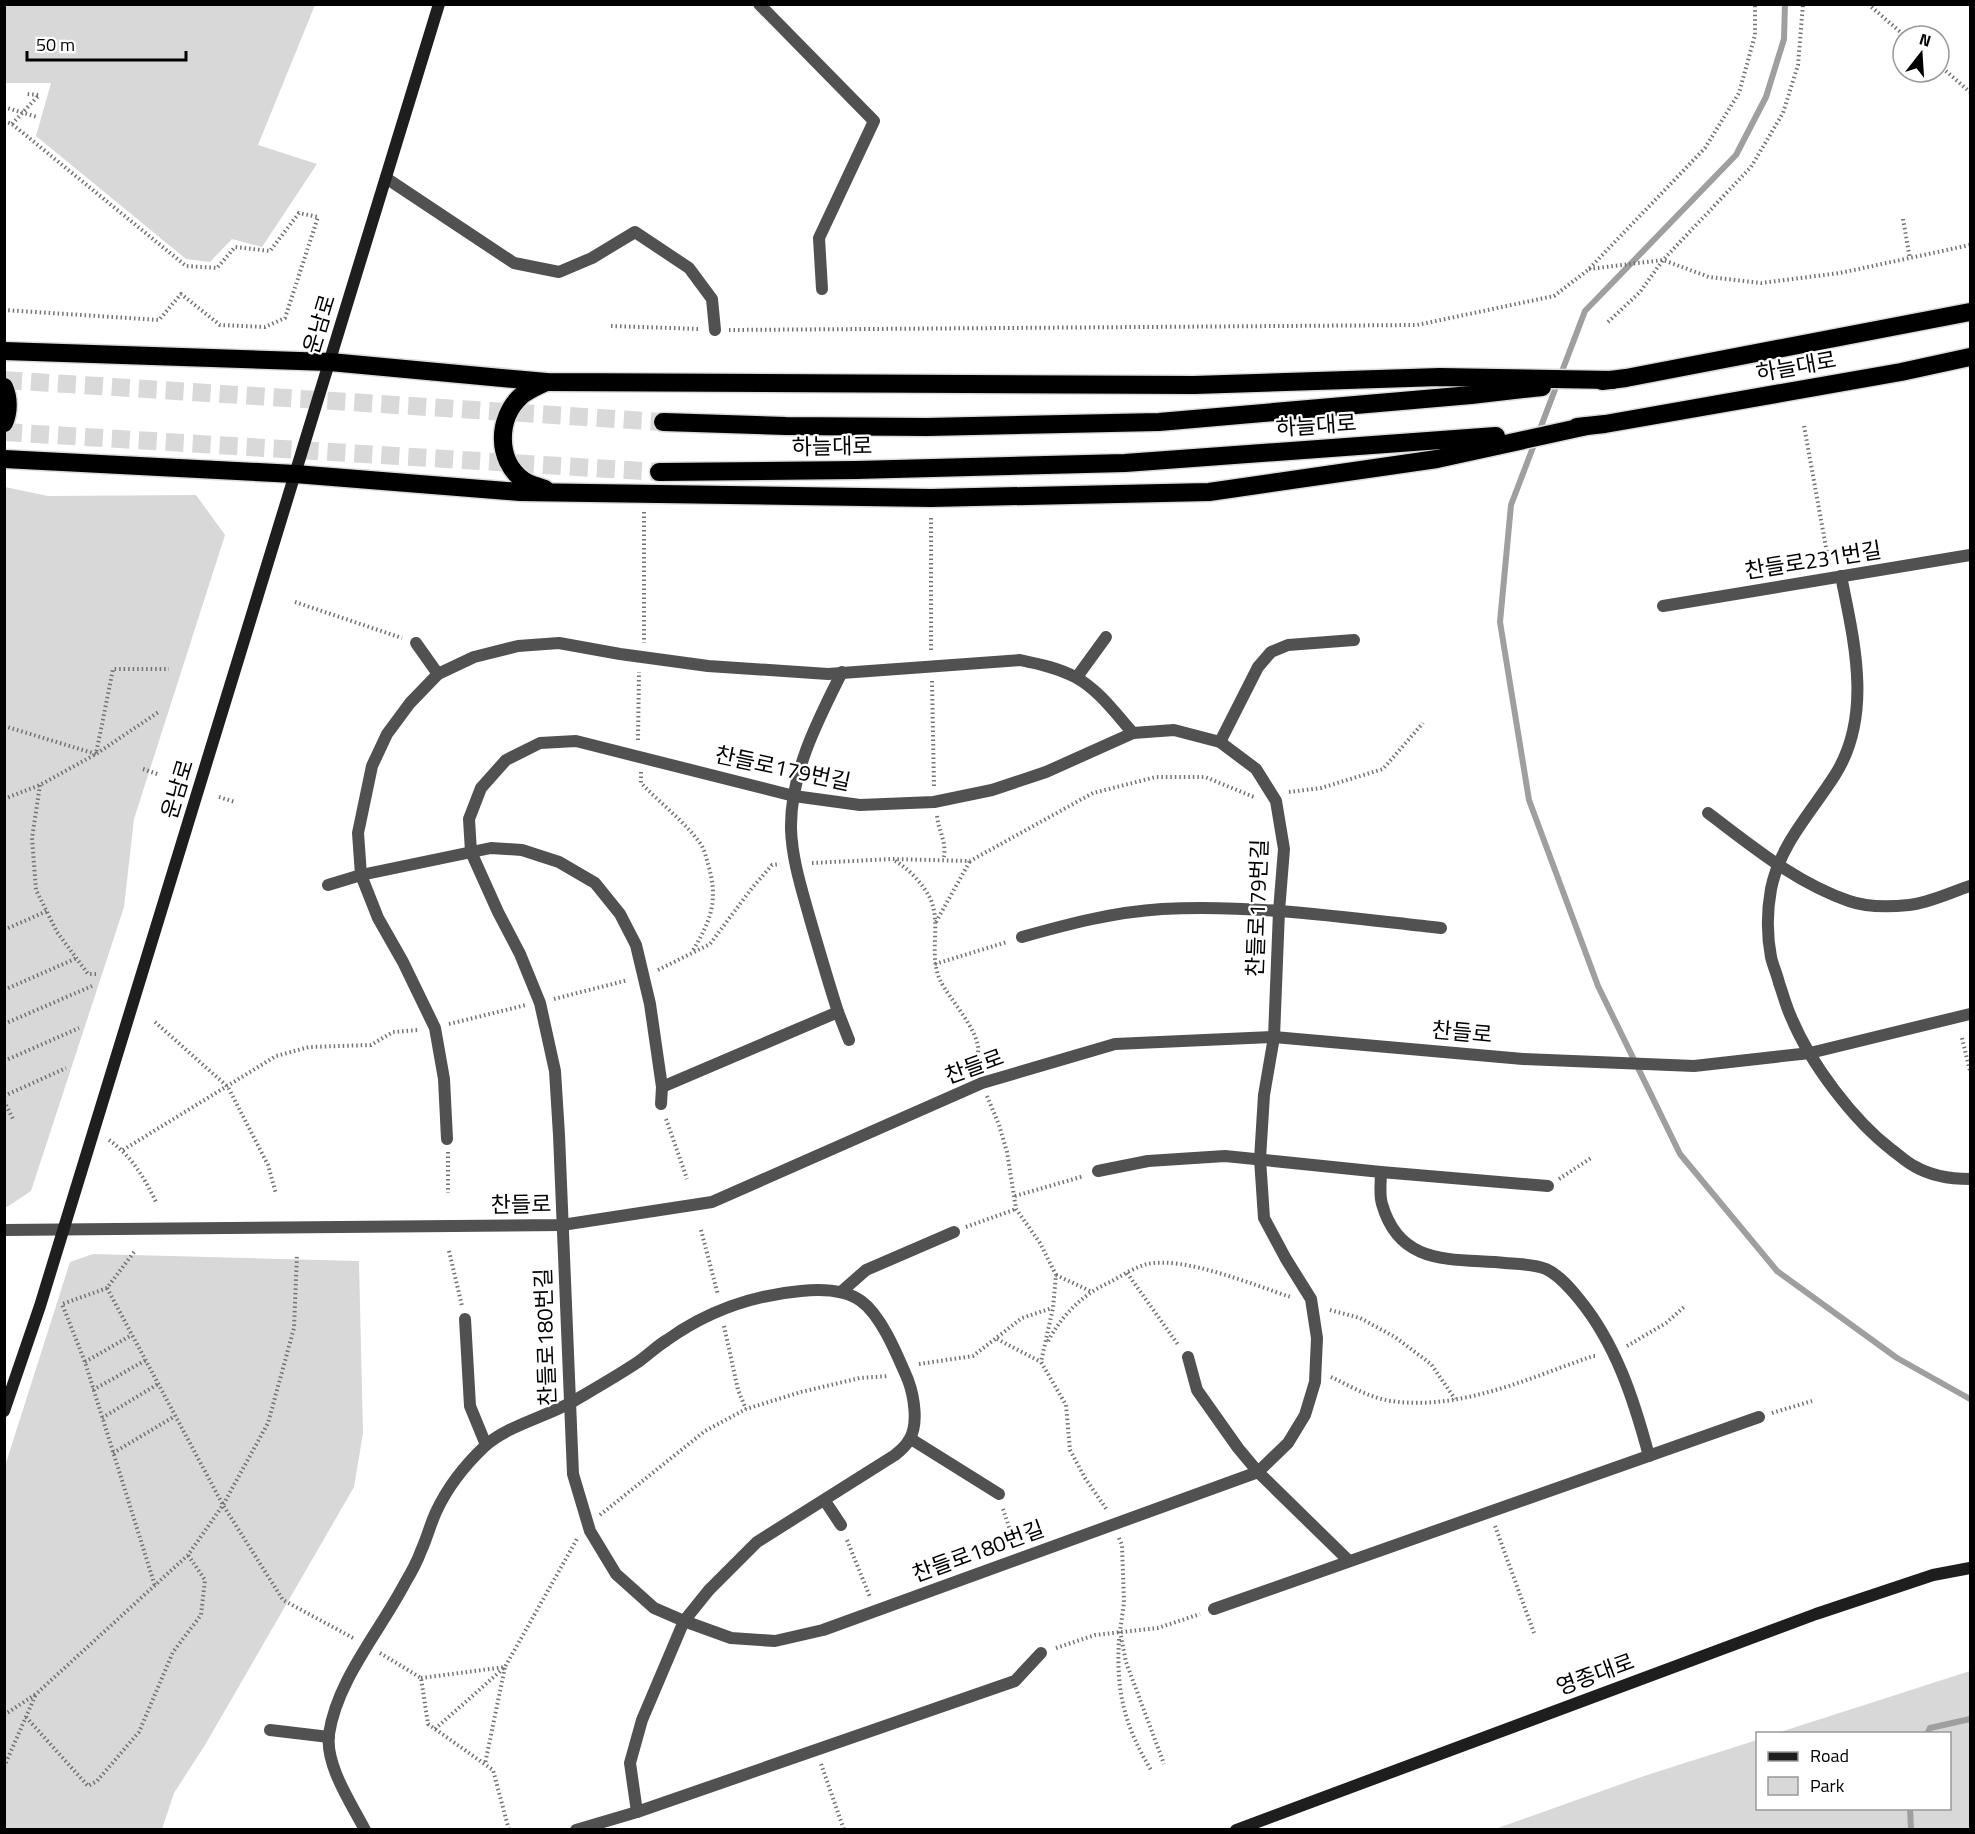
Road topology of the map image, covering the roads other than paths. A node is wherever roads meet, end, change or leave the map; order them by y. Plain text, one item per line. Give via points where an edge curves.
1 (439, 4) edge
2 (759, 4) edge
3 (386, 178) junction
4 (822, 289) dead end
5 (1971, 312) edge
6 (715, 330) road end
7 (4, 351) edge
8 (1971, 357) edge
9 (330, 362) junction
10 (1619, 379) junction
11 (546, 382) junction
12 (4, 387) edge
13 (663, 422) tunnel mouth
14 (4, 423) edge
15 (1456, 447) junction
16 (4, 459) edge
17 (659, 472) tunnel mouth
18 (295, 474) junction
19 (559, 494) junction
20 (1971, 555) edge
21 (1836, 577) junction
22 (1663, 606) dead end
23 (1106, 637) dead end
24 (1354, 640) dead end
25 (416, 643) road end
26 (842, 672) junction
27 (438, 674) junction
28 (1077, 677) junction
29 (1133, 733) junction
30 (1220, 742) junction
31 (794, 796) junction
32 (1708, 813) dead end
33 (471, 852) junction
34 (1777, 865) junction
35 (362, 875) junction
36 (328, 885) dead end
37 (1971, 886) edge
38 (1279, 912) junction
39 (1441, 928) dead end
40 (1022, 937) road end
41 (838, 1012) junction
42 (1971, 1014) edge
43 (1274, 1037) junction
44 (849, 1040) dead end
45 (1810, 1053) junction
46 (662, 1087) junction
47 (661, 1104) road end
48 (447, 1139) road end
49 (1260, 1159) junction
50 (1098, 1171) road end
51 (1381, 1172) junction
52 (1971, 1179) edge
53 (1548, 1186) road end
54 (562, 1225) junction
55 (63, 1229) junction
56 (4, 1230) edge
57 (954, 1232) road end
58 (841, 1292) junction
59 (465, 1319) road end
60 (1188, 1357) road end
61 (569, 1403) junction
62 (4, 1411) edge
63 (1760, 1417) road end
64 (911, 1439) junction
65 (486, 1445) junction
66 (1649, 1456) junction
67 (1258, 1472) junction
68 (999, 1494) road end
69 (825, 1501) junction
70 (841, 1526) road end
71 (1349, 1561) junction
72 (1971, 1568) edge
73 (1214, 1609) road end
74 (684, 1621) junction
75 (1041, 1653) road end
76 (270, 1730) dead end
77 (329, 1737) junction
78 (638, 1812) junction
79 (365, 1830) edge
80 (576, 1830) edge
81 (1236, 1830) edge

1 - 3 street, 운남로
2 - 4 street via 874,121 819,238
3 - 6 street via 514,263 559,272 635,232 689,268 712,299
3 - 9 street, 운남로
5 - 10 highway, 하늘대로
7 - 9 highway
8 - 15 highway, 하늘대로
9 - 11 highway
9 - 18 street, 운남로
10 - 11 highway via 1477,377 1194,385
10 - 13 highway, 하늘대로 via 1158,422 927,427
11 - 19 highway via 521,397 509,413 502,430 504,450 512,468 524,481
12 - 14 highway via 8,393 8,415
15 - 17 highway, 하늘대로 via 1125,463
15 - 19 highway via 1209,492 931,498
16 - 18 highway
18 - 19 highway
18 - 55 street, 운남로
20 - 21 street, 찬들로231번길
21 - 22 street, 찬들로231번길
21 - 34 street via 1857,656 1857,706 1850,743 1836,773 1792,835
23 - 28 street
24 - 30 street via 1288,645 1271,652 1258,667
25 - 27 street
26 - 27 street via 708,666 559,643 518,646 485,654
26 - 28 street via 1020,660
26 - 31 street via 805,752
27 - 35 street via 387,734 372,766 358,833
28 - 29 street
29 - 30 street, 찬들로179번길 via 1174,730
29 - 31 street, 찬들로179번길 via 1046,772 992,790 934,802 860,806
30 - 38 street, 찬들로179번길 via 1256,769 1276,801 1284,849
31 - 33 street, 찬들로179번길 via 576,741 540,743 506,760 481,788 469,819
31 - 41 street via 791,829 798,876
32 - 34 street
33 - 35 street
33 - 46 street via 491,848 522,850 560,862 595,883 620,914 636,945 650,1004
33 - 54 street, 찬들로179번길 via 540,1003 555,1071
34 - 37 street via 1851,902 1882,906 1911,905
34 - 45 street via 1768,924 1771,957 1791,1018
35 - 36 street
35 - 48 street via 378,918 435,1028 444,1079
38 - 39 street
38 - 40 street via 1160,909 1114,915
38 - 43 street, 찬들로179번길
41 - 44 street
41 - 46 street
42 - 45 street, 찬들로
43 - 45 street, 찬들로 via 1524,1059 1694,1066
43 - 49 street, 찬들로180번길 via 1264,1095
43 - 54 street, 찬들로 via 1115,1044 982,1083 712,1202
45 - 52 street via 1848,1110 1878,1139 1913,1166 1947,1178
46 - 47 street
49 - 50 street via 1225,1156 1148,1161
49 - 51 street
49 - 67 street, 찬들로180번길 via 1264,1218 1311,1299 1317,1338 1315,1382 1305,1415 1288,1443
51 - 53 street
51 - 66 street via 1381,1202 1390,1224 1402,1241 1418,1252 1528,1265 1546,1269 1568,1285 1592,1314 1614,1352
54 - 55 street, 찬들로
54 - 61 street, 찬들로180번길
55 - 56 street, 찬들로
55 - 62 street, 운남로
57 - 58 street via 867,1270
58 - 61 street via 792,1292 731,1305 699,1320
58 - 64 street via 861,1301 875,1316 896,1352 912,1390 915,1420
59 - 65 street via 471,1406
60 - 67 street via 1197,1390
61 - 65 street
61 - 74 street, 찬들로180번길 via 573,1474 590,1531 616,1574 654,1608
63 - 66 street
64 - 68 street
64 - 69 street via 895,1455
65 - 77 street via 456,1479 436,1511 404,1586 357,1662 336,1707
66 - 71 street
67 - 71 street
67 - 74 street, 찬들로180번길 via 823,1630 775,1641 730,1638
69 - 70 street
69 - 74 street via 757,1542
71 - 73 street
72 - 81 street, 영종대로 via 1933,1575 1816,1614
74 - 78 street via 642,1720 630,1763
75 - 78 street via 1015,1681
76 - 77 street
77 - 79 street via 341,1784
78 - 80 street

